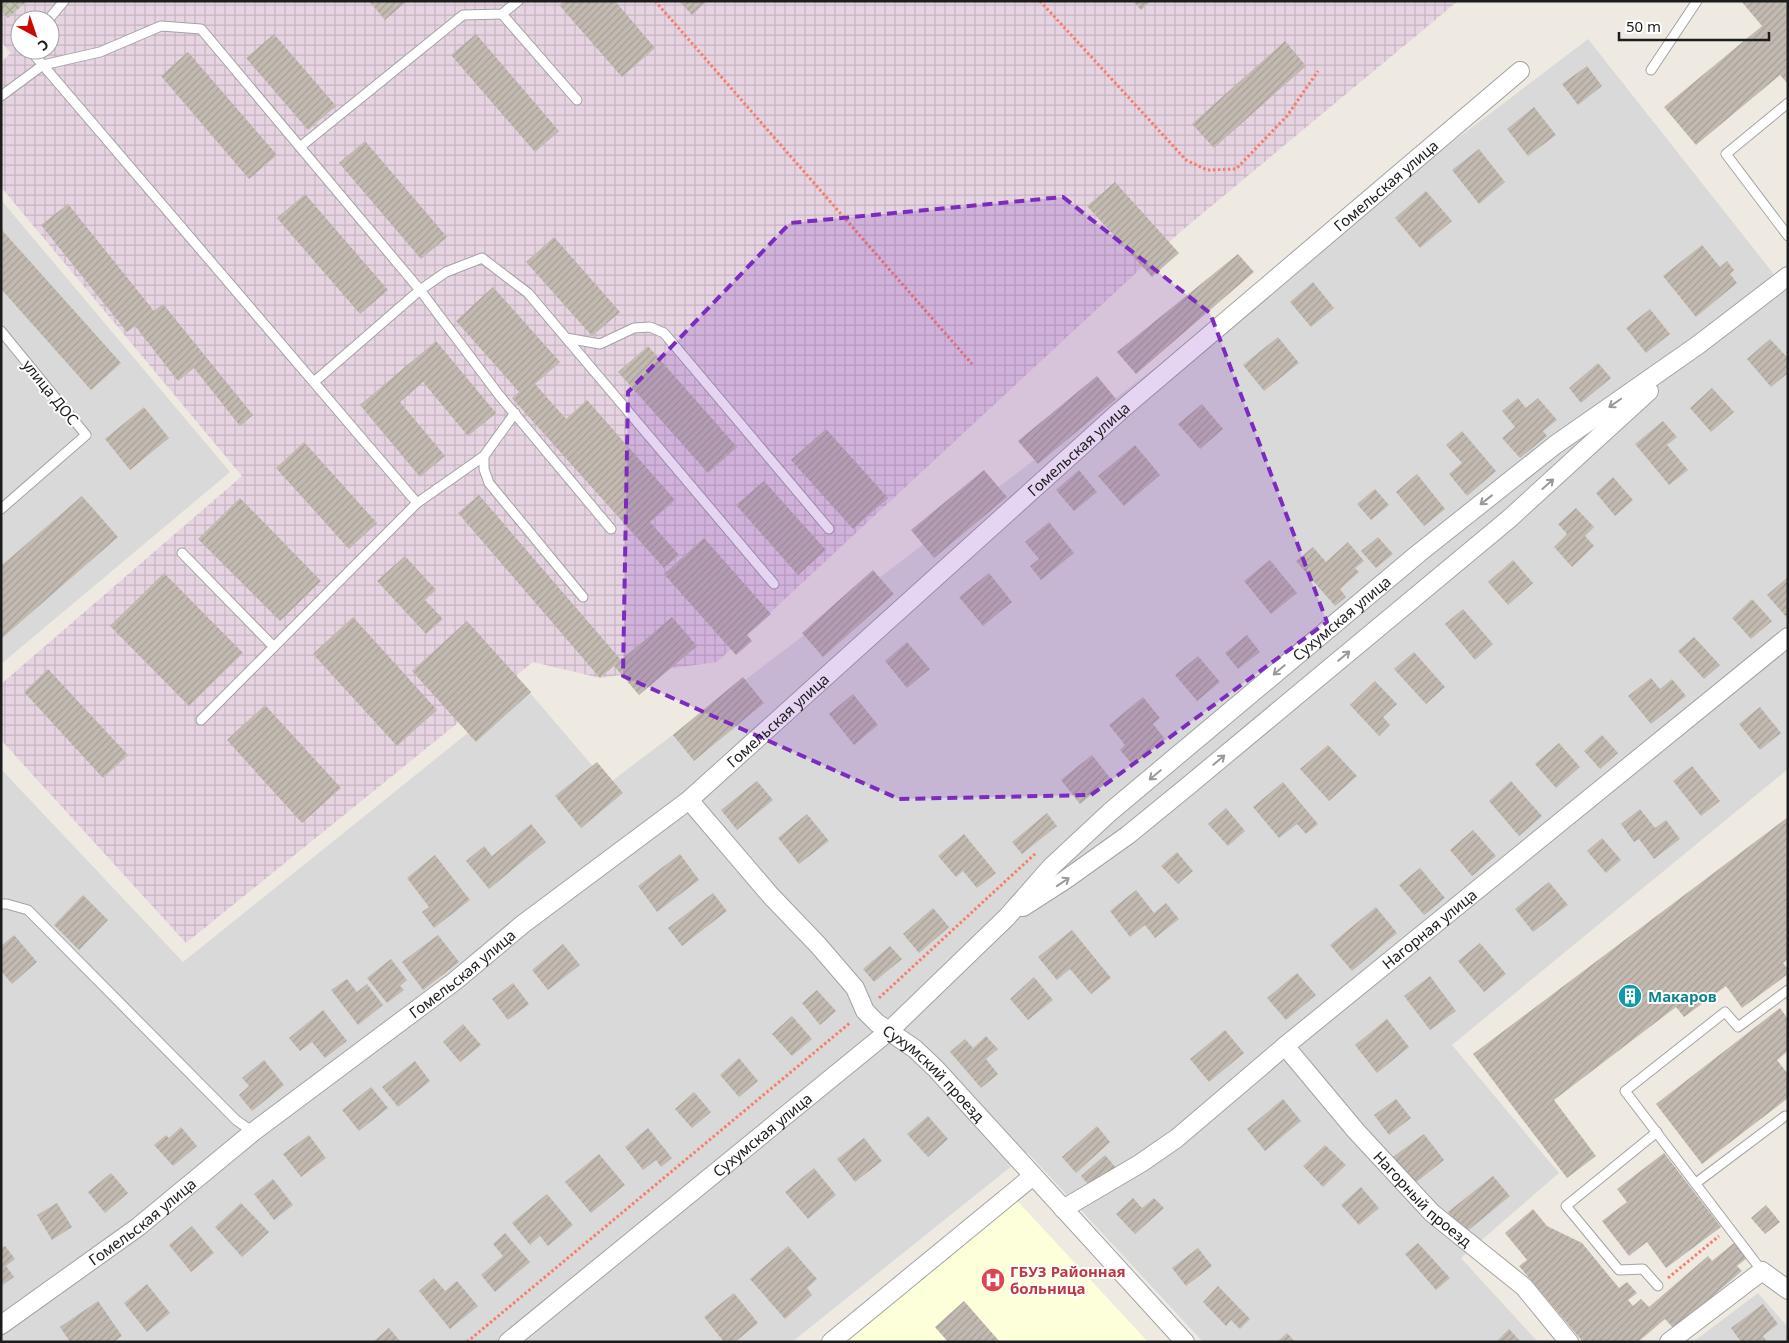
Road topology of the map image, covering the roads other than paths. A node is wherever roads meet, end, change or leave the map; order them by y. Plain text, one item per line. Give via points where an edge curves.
1 (518, 1) edge
2 (1697, 1) edge
3 (502, 14) junction
4 (39, 60) edge
5 (43, 64) junction
6 (1651, 70) dead end
7 (1520, 72) dead end
8 (1, 96) edge
9 (577, 100) dead end
10 (1788, 104) edge
11 (300, 147) junction
12 (1788, 236) edge
13 (1788, 276) edge
14 (420, 290) junction
15 (1, 331) edge
16 (566, 338) junction
17 (1698, 345) junction
18 (314, 382) junction
19 (514, 413) junction
20 (484, 456) junction
21 (417, 503) junction
22 (1, 509) edge
23 (611, 529) dead end
24 (829, 529) dead end
25 (182, 553) dead end
26 (774, 584) dead end
27 (583, 596) dead end
28 (1788, 637) edge
29 (274, 647) junction
30 (201, 720) dead end
31 (689, 800) junction
32 (1, 904) edge
33 (1007, 917) junction
34 (1788, 990) edge
35 (889, 1031) junction
36 (1285, 1046) junction
37 (1785, 1116) dead end
38 (253, 1132) junction
39 (1657, 1132) junction
40 (1033, 1176) junction
41 (1696, 1183) junction
42 (1063, 1209) junction
43 (1762, 1271) junction
44 (1658, 1286) road end
45 (1788, 1290) edge
46 (1, 1325) edge
47 (508, 1342) edge
48 (831, 1342) edge
49 (1185, 1342) edge
50 (1569, 1342) edge
51 (1669, 1342) edge

1 - 3 lane
2 - 6 lane
3 - 9 lane
3 - 11 lane via 463,16
4 - 5 lane
5 - 8 lane
5 - 11 lane via 100,52 161,26 202,29
5 - 18 lane
7 - 31 street, Гомельская улица via 1120,412
10 - 12 lane via 1726,154
11 - 14 lane
13 - 17 street, Сухумская улица
14 - 16 lane via 446,272 482,258 528,293
14 - 18 lane
14 - 19 lane
15 - 22 lane, улица ДОС via 86,435
16 - 24 lane via 600,344 634,328 650,327 664,333
16 - 26 lane
33 -> 17 street, Сухумская улица via 1066,880 1128,834 1416,596 1509,519
17 -> 33 street, Сухумская улица via 1555,446 1419,553 1110,812 1051,867
18 - 21 lane
19 - 20 lane
19 - 23 lane
20 - 21 lane
20 - 27 lane via 489,483
21 - 29 lane
25 - 29 lane
28 - 36 street, Нагорная улица
29 - 30 lane
31 - 35 street, Сухумский проезд via 855,988 865,1010
31 - 38 street, Гомельская улица
32 - 38 lane via 28,910 236,1120
33 - 35 street, Сухумская улица
34 - 39 lane via 1738,1027 1725,1012 1626,1091
35 - 40 street, Сухумский проезд via 936,1069
35 - 47 street, Сухумская улица
36 - 42 street, Нагорная улица via 1177,1138
36 - 50 street, Нагорный проезд via 1356,1131 1432,1213 1524,1287
37 - 41 lane
38 - 46 street, Гомельская улица via 138,1227
39 - 41 lane
39 - 44 lane via 1566,1206 1619,1270 1644,1268
40 - 42 street, Сухумский проезд
40 - 48 street
41 - 43 lane
42 - 49 street, Сухумский проезд
43 - 45 street
43 - 51 street

